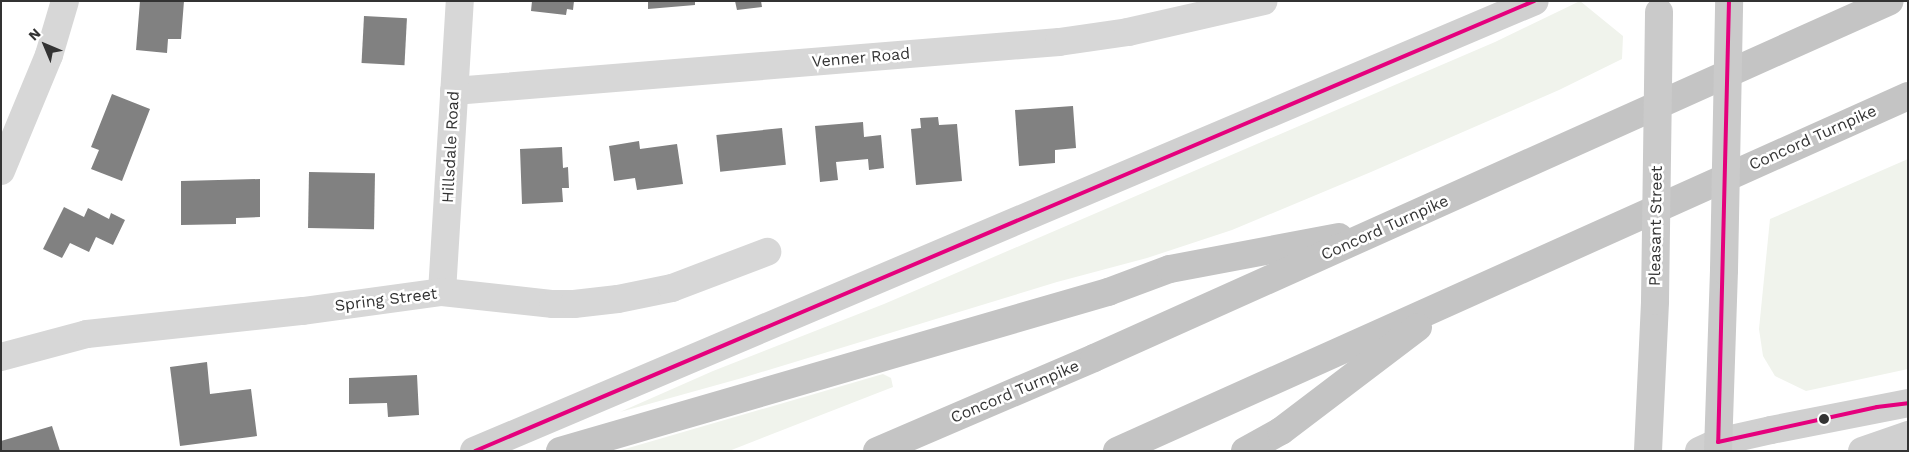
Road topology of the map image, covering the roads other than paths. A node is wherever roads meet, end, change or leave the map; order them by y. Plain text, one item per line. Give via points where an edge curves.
1 (64, 1) edge
2 (460, 1) edge
3 (1264, 1) edge
4 (1535, 1) edge
5 (1729, 1) edge
6 (1890, 1) edge
7 (1503, 7) edge
8 (1660, 7) edge
9 (454, 91) junction
10 (1908, 96) edge
11 (1, 171) edge
12 (1385, 228) junction
13 (767, 252) dead end
14 (442, 292) junction
15 (1458, 297) junction
16 (1, 356) edge
17 (1908, 403) edge
18 (1908, 435) edge
19 (1712, 448) edge
20 (474, 451) edge
21 (560, 451) edge
22 (878, 451) edge
23 (1117, 451) edge
24 (1245, 451) edge
25 (1648, 451) edge
26 (1862, 451) edge

1 - 11 street via 49,54
2 - 9 street, Hillsdale Road
3 - 9 street, Venner Road via 1128,32 1059,42
4 - 7 main road
5 - 19 main road, bridge via 1724,270
6 - 12 highway, Concord Turnpike
7 - 20 main road
8 - 25 main road, Pleasant Street, bridge via 1655,301
9 - 14 street, Hillsdale Road
10 - 15 highway, Concord Turnpike
12 - 21 highway via 1170,270 1108,292
12 - 22 highway, Concord Turnpike
13 - 14 street, Spring Street via 672,288 595,302 532,303
14 - 16 street, Spring Street via 87,334
15 - 23 highway, Concord Turnpike
15 - 24 highway via 1281,432
17 - 19 main road
18 - 26 main road

